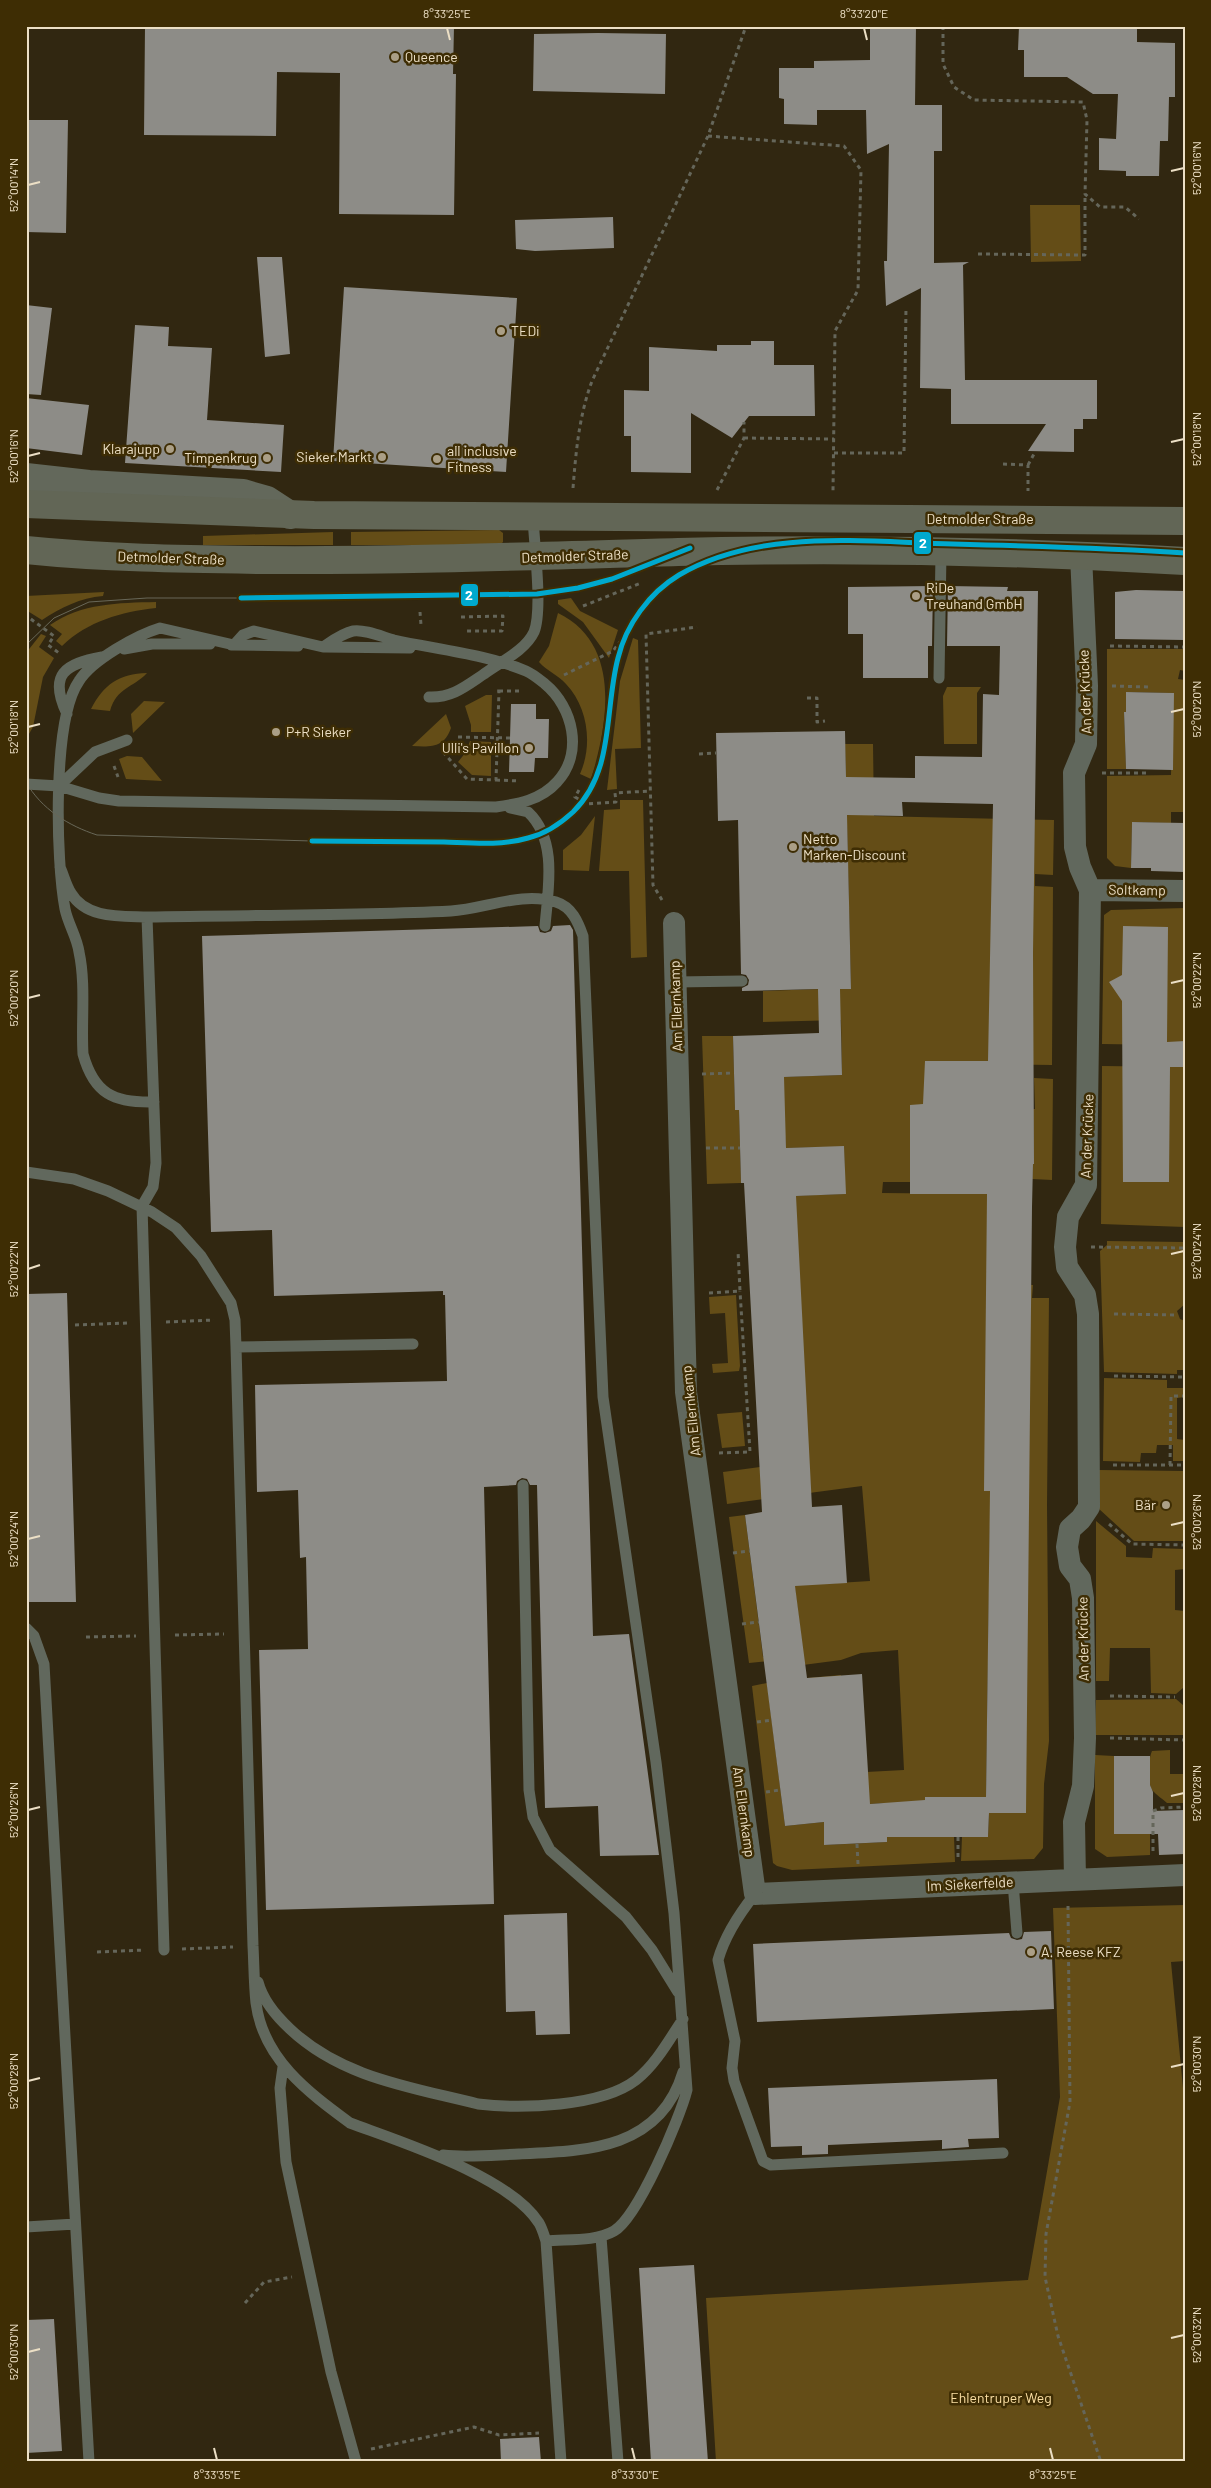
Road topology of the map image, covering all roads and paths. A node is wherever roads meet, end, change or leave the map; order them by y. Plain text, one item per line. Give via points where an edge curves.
1 (746, 26) edge
2 (943, 26) edge
3 (708, 136) junction
4 (1085, 194) junction
5 (1138, 219) dead end
6 (978, 254) dead end
7 (906, 307) dead end
8 (744, 422) dead end
9 (744, 438) junction
10 (834, 439) junction
11 (1036, 452) dead end
12 (834, 453) junction
13 (1004, 464) dead end
14 (1028, 465) junction
15 (26, 477) edge
16 (26, 504) edge
17 (290, 515) junction
18 (533, 517) junction
19 (572, 518) junction
20 (703, 518) junction
21 (832, 519) junction
22 (1027, 520) junction
23 (1185, 521) edge
24 (26, 550) edge
25 (942, 553) junction
26 (1082, 555) junction
27 (535, 557) junction
28 (1185, 561) edge
29 (648, 583) dead end
30 (583, 606) dead end
31 (461, 617) dead end
32 (26, 620) edge
33 (697, 627) dead end
34 (630, 629) dead end
35 (463, 631) dead end
36 (1083, 645) junction
37 (323, 647) junction
38 (1185, 647) edge
39 (435, 649) junction
40 (63, 656) dead end
41 (109, 656) junction
42 (500, 663) junction
43 (940, 678) dead end
44 (547, 686) junction
45 (1086, 686) junction
46 (1149, 686) dead end
47 (492, 691) dead end
48 (499, 691) junction
49 (429, 697) dead end
50 (807, 698) dead end
51 (67, 714) junction
52 (826, 721) dead end
53 (458, 736) dead end
54 (498, 737) junction
55 (510, 738) dead end
56 (127, 740) dead end
57 (443, 752) dead end
58 (716, 752) dead end
59 (699, 754) dead end
60 (112, 760) dead end
61 (1074, 773) junction
62 (1148, 773) dead end
63 (118, 777) dead end
64 (583, 782) dead end
65 (26, 784) edge
66 (59, 786) junction
67 (650, 791) junction
68 (496, 807) junction
69 (60, 867) junction
70 (1090, 890) junction
71 (1185, 891) edge
72 (547, 900) junction
73 (147, 917) junction
74 (674, 923) joint
75 (546, 926) dead end
76 (742, 981) dead end
77 (676, 982) junction
78 (154, 1102) junction
79 (740, 1148) dead end
80 (680, 1149) junction
81 (26, 1172) edge
82 (142, 1206) junction
83 (1066, 1247) junction
84 (1185, 1248) edge
85 (738, 1251) dead end
86 (740, 1291) junction
87 (684, 1295) junction
88 (1088, 1314) junction
89 (1178, 1315) dead end
90 (413, 1344) dead end
91 (236, 1347) junction
92 (1088, 1375) junction
93 (1185, 1377) edge
94 (1185, 1396) edge
95 (695, 1454) junction
96 (1090, 1464) junction
97 (1170, 1465) junction
98 (1185, 1465) edge
99 (523, 1485) dead end
100 (1089, 1507) junction
101 (1185, 1545) edge
102 (26, 1628) edge
103 (1084, 1695) junction
104 (1175, 1696) dead end
105 (1085, 1738) junction
106 (1182, 1740) dead end
107 (1185, 1807) edge
108 (1185, 1875) edge
109 (1153, 1876) junction
110 (1071, 1880) junction
111 (1013, 1882) junction
112 (755, 1894) junction
113 (1017, 1932) dead end
114 (253, 1946) junction
115 (164, 1950) dead end
116 (681, 1998) junction
117 (683, 2019) junction
118 (685, 2058) junction
119 (283, 2067) junction
120 (434, 2154) junction
121 (1003, 2154) dead end
122 (75, 2224) junction
123 (26, 2227) edge
124 (601, 2237) junction
125 (546, 2240) junction
126 (309, 2273) junction
127 (245, 2303) dead end
128 (559, 2432) junction
129 (355, 2458) edge
130 (89, 2462) edge
131 (561, 2462) edge
132 (618, 2462) edge
133 (1101, 2462) edge

1 - 3 path
2 - 4 path via 943,64 954,87 974,100 1083,102 1087,120
3 - 10 path via 844,146 861,170 858,290 835,331
3 - 19 path via 583,405 578,429
4 - 5 path via 1100,208 1126,207
4 - 6 path via 1085,255
7 - 12 path via 904,453
8 - 9 path
9 - 10 path
9 - 20 path
10 - 12 path
11 - 14 path
12 - 21 path
13 - 14 path
14 - 22 path
15 - 17 main road via 242,493 267,500
16 - 17 main road, Detmolder Straße
17 - 18 main road, Detmolder Straße
18 - 19 main road, Detmolder Straße
18 - 27 lane
19 - 20 main road, Detmolder Straße
20 - 21 main road, Detmolder Straße
21 - 22 main road, Detmolder Straße
22 - 23 main road, Detmolder Straße
24 - 27 main road, Detmolder Straße via 190,559 342,561
25 - 26 main road, Detmolder Straße
25 - 27 main road, Detmolder Straße via 709,552
25 - 43 lane
26 - 28 main road, Detmolder Straße
26 - 36 street, An der Krücke
27 - 42 lane via 537,600 534,632 515,653
29 - 30 path
31 - 35 path via 503,616 502,631
32 - 40 path via 28,618 54,636 48,645
33 - 67 path via 646,634
34 - 44 path via 613,651
36 - 38 path
36 - 45 street, An der Krücke
37 - 39 lane
37 - 39 lane via 354,631
37 - 41 lane via 152,644 129,647
39 - 42 lane
41 - 51 lane via 79,680
41 - 51 lane via 67,668 58,681 59,697
42 - 44 lane via 528,672
42 - 49 lane via 457,692 441,698
44 - 48 path via 526,691
44 - 68 lane via 560,700 569,718 572,753 558,782 533,799
45 - 46 path
45 - 61 street, An der Krücke via 1086,744
47 - 48 path
48 - 54 path
50 - 52 path via 817,698 816,722
51 - 66 lane
53 - 54 path
54 - 55 path
54 - 57 path via 496,780 468,780
56 - 66 lane via 95,752
58 - 59 path
60 - 63 path
61 - 62 path
61 - 70 street, An der Krücke via 1075,847
64 - 67 path via 575,796 587,804 616,802 615,793
65 - 66 lane
66 - 68 lane via 119,801
66 - 69 lane
67 - 74 path via 653,885
68 - 72 lane via 528,812 544,834 548,862
69 - 73 lane via 71,894 85,908 109,916
69 - 78 lane via 69,926 80,951 83,1047 87,1067 94,1080 112,1097 121,1101
70 - 71 street, Soltkamp
70 - 83 street, An der Krücke via 1086,1185 1068,1217
72 - 73 lane via 514,900 452,911
72 - 75 lane
72 - 116 lane via 557,902 574,916 584,944 602,1397 656,1762
73 - 78 lane
74 - 77 street, Am Ellernkamp
76 - 77 lane
77 - 80 street, Am Ellernkamp
78 - 82 lane via 155,1172 153,1187
79 - 80 path
80 - 87 street, Am Ellernkamp
81 - 82 lane via 74,1179
82 - 91 lane via 176,1228 218,1279 235,1320
82 - 115 lane
83 - 84 path
83 - 88 street, An der Krücke via 1067,1267 1085,1295
85 - 86 path
86 - 87 path
86 - 95 path via 750,1452
87 - 95 street, Am Ellernkamp via 686,1392
88 - 89 path
88 - 92 street, An der Krücke
90 - 91 lane
91 - 114 lane
92 - 93 path
92 - 96 street, An der Krücke
94 - 97 path via 1171,1396
95 - 112 street, Am Ellernkamp
96 - 97 path
96 - 100 street, An der Krücke
97 - 98 path
99 - 116 lane via 529,1790 534,1816 550,1850 626,1917 669,1975
100 - 101 path via 1132,1544
100 - 103 street, An der Krücke via 1070,1529 1067,1547 1070,1566 1080,1579 1084,1598
102 - 122 lane via 34,1636 44,1664
103 - 104 path
103 - 105 street, An der Krücke
105 - 106 path
105 - 110 street, An der Krücke via 1083,1786 1074,1822
107 - 109 path via 1153,1811
108 - 109 street, Im Siekerfelde
109 - 110 street, Im Siekerfelde
110 - 111 street, Im Siekerfelde
110 - 133 path via 1070,2102 1046,2234 1045,2277 1058,2336
111 - 112 street, Im Siekerfelde
111 - 113 lane
112 - 121 lane via 736,1919 718,1960 734,2041 734,2081 763,2161 770,2165
114 - 117 lane via 258,1984 266,2002 308,2047 359,2073 478,2104 540,2106 622,2089 655,2061
114 - 119 lane via 260,2022 273,2053
116 - 117 lane
117 - 118 lane
118 - 120 lane via 677,2093 665,2111 651,2125 610,2144 554,2153 454,2157
118 - 124 lane via 687,2090 681,2113 626,2220 615,2231
119 - 120 lane via 350,2123
119 - 126 lane via 280,2088 286,2162
120 - 125 lane via 503,2191 530,2212 540,2224
122 - 123 lane
122 - 130 lane
124 - 125 lane
124 - 132 lane
125 - 128 lane
126 - 127 path via 264,2282
126 - 129 lane via 331,2372
128 - 129 path via 499,2435 474,2427
128 - 131 lane

